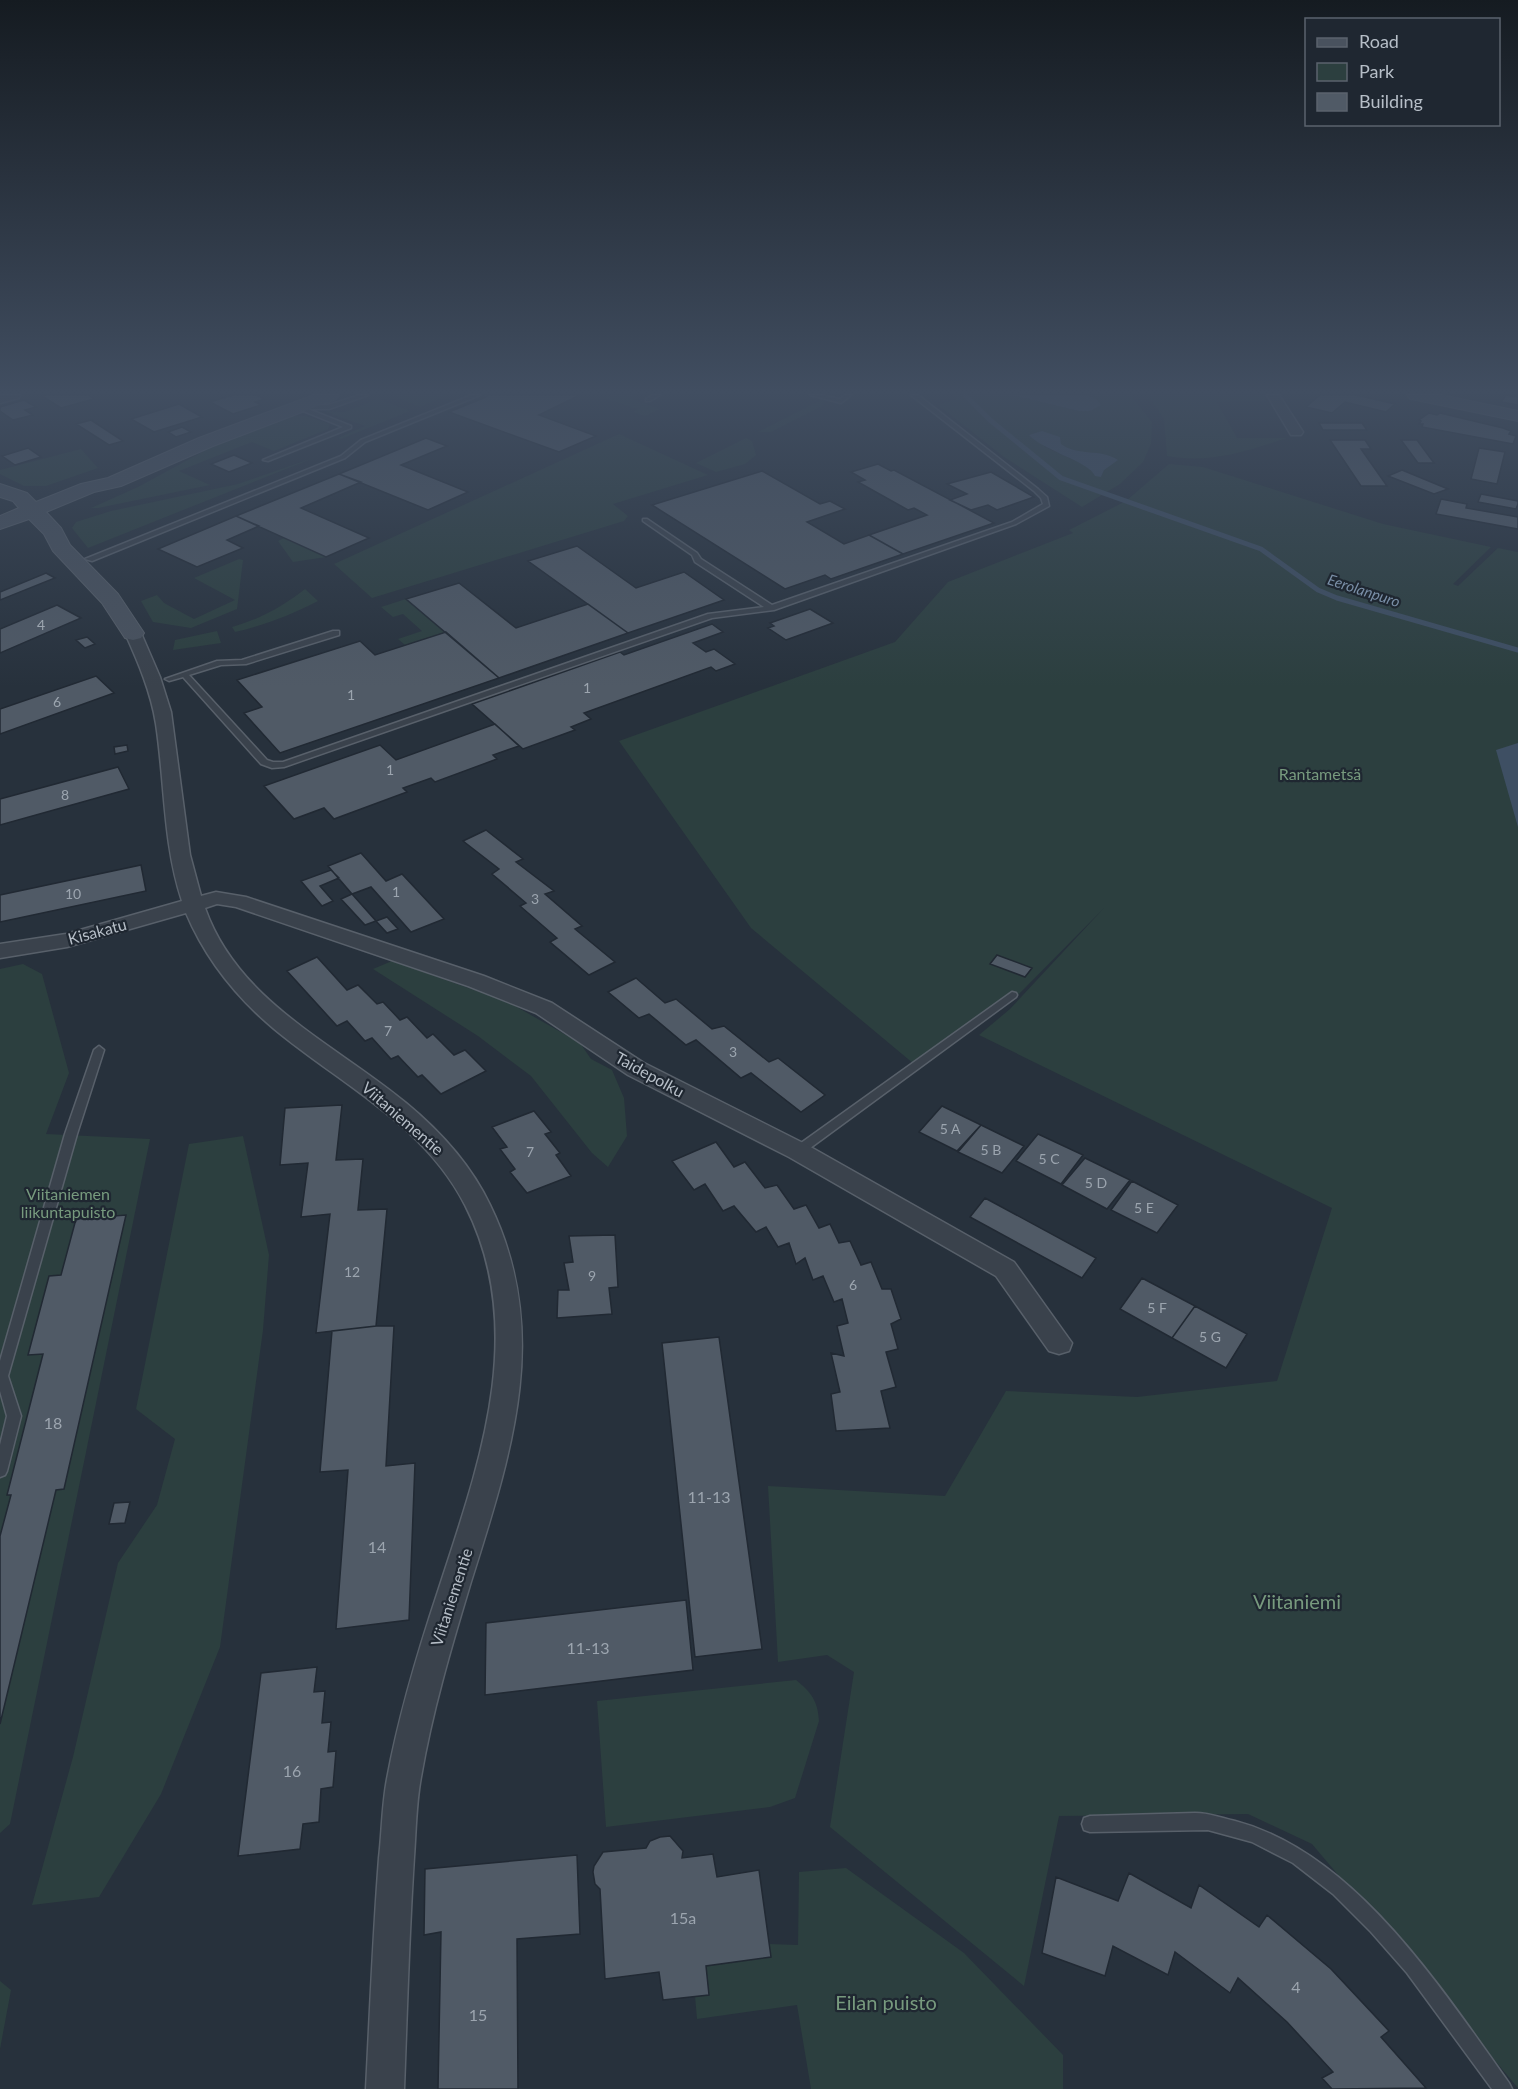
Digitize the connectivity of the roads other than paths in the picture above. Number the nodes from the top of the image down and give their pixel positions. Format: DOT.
graph roads {
  1 [pos="7,492"];
  2 [pos="103,492"];
  3 [pos="255,492"];
  4 [pos="1039,492"];
  5 [pos="18,517"];
  6 [pos="645,520"];
  7 [pos="0,534"];
  8 [pos="89,559"];
  9 [pos="771,608"];
  10 [pos="133,633"];
  11 [pos="336,633"];
  12 [pos="184,674"];
  13 [pos="169,679"];
  14 [pos="192,904"];
  15 [pos="0,951"];
  16 [pos="1012,995"];
  17 [pos="99,1050"];
  18 [pos="798,1151"];
  19 [pos="1059,1343"];
  20 [pos="0,1471"];
  21 [pos="1090,1824"];
  22 [pos="385,2089"];
  23 [pos="1503,2089"];
  1 -- 5 [label="street, Viitaniementie"];
  2 -- 5 [label="street"];
  3 -- 8 [label="lane"];
  4 -- 9 [label="lane"];
  5 -- 7 [label="street"];
  5 -- 10 [label="street, Viitaniementie"];
  6 -- 9 [label="lane"];
  9 -- 12 [label="lane"];
  10 -- 14 [label="street, Viitaniementie"];
  11 -- 12 [label="lane"];
  12 -- 13 [label="lane"];
  14 -- 15 [label="street, Kisakatu"];
  14 -- 18 [label="street, Taidepolku"];
  14 -- 22 [label="street, Viitaniementie"];
  16 -- 18 [label="lane"];
  17 -- 20 [label="lane"];
  18 -- 19 [label="street, Taidepolku"];
  21 -- 23 [label="lane"];
}
